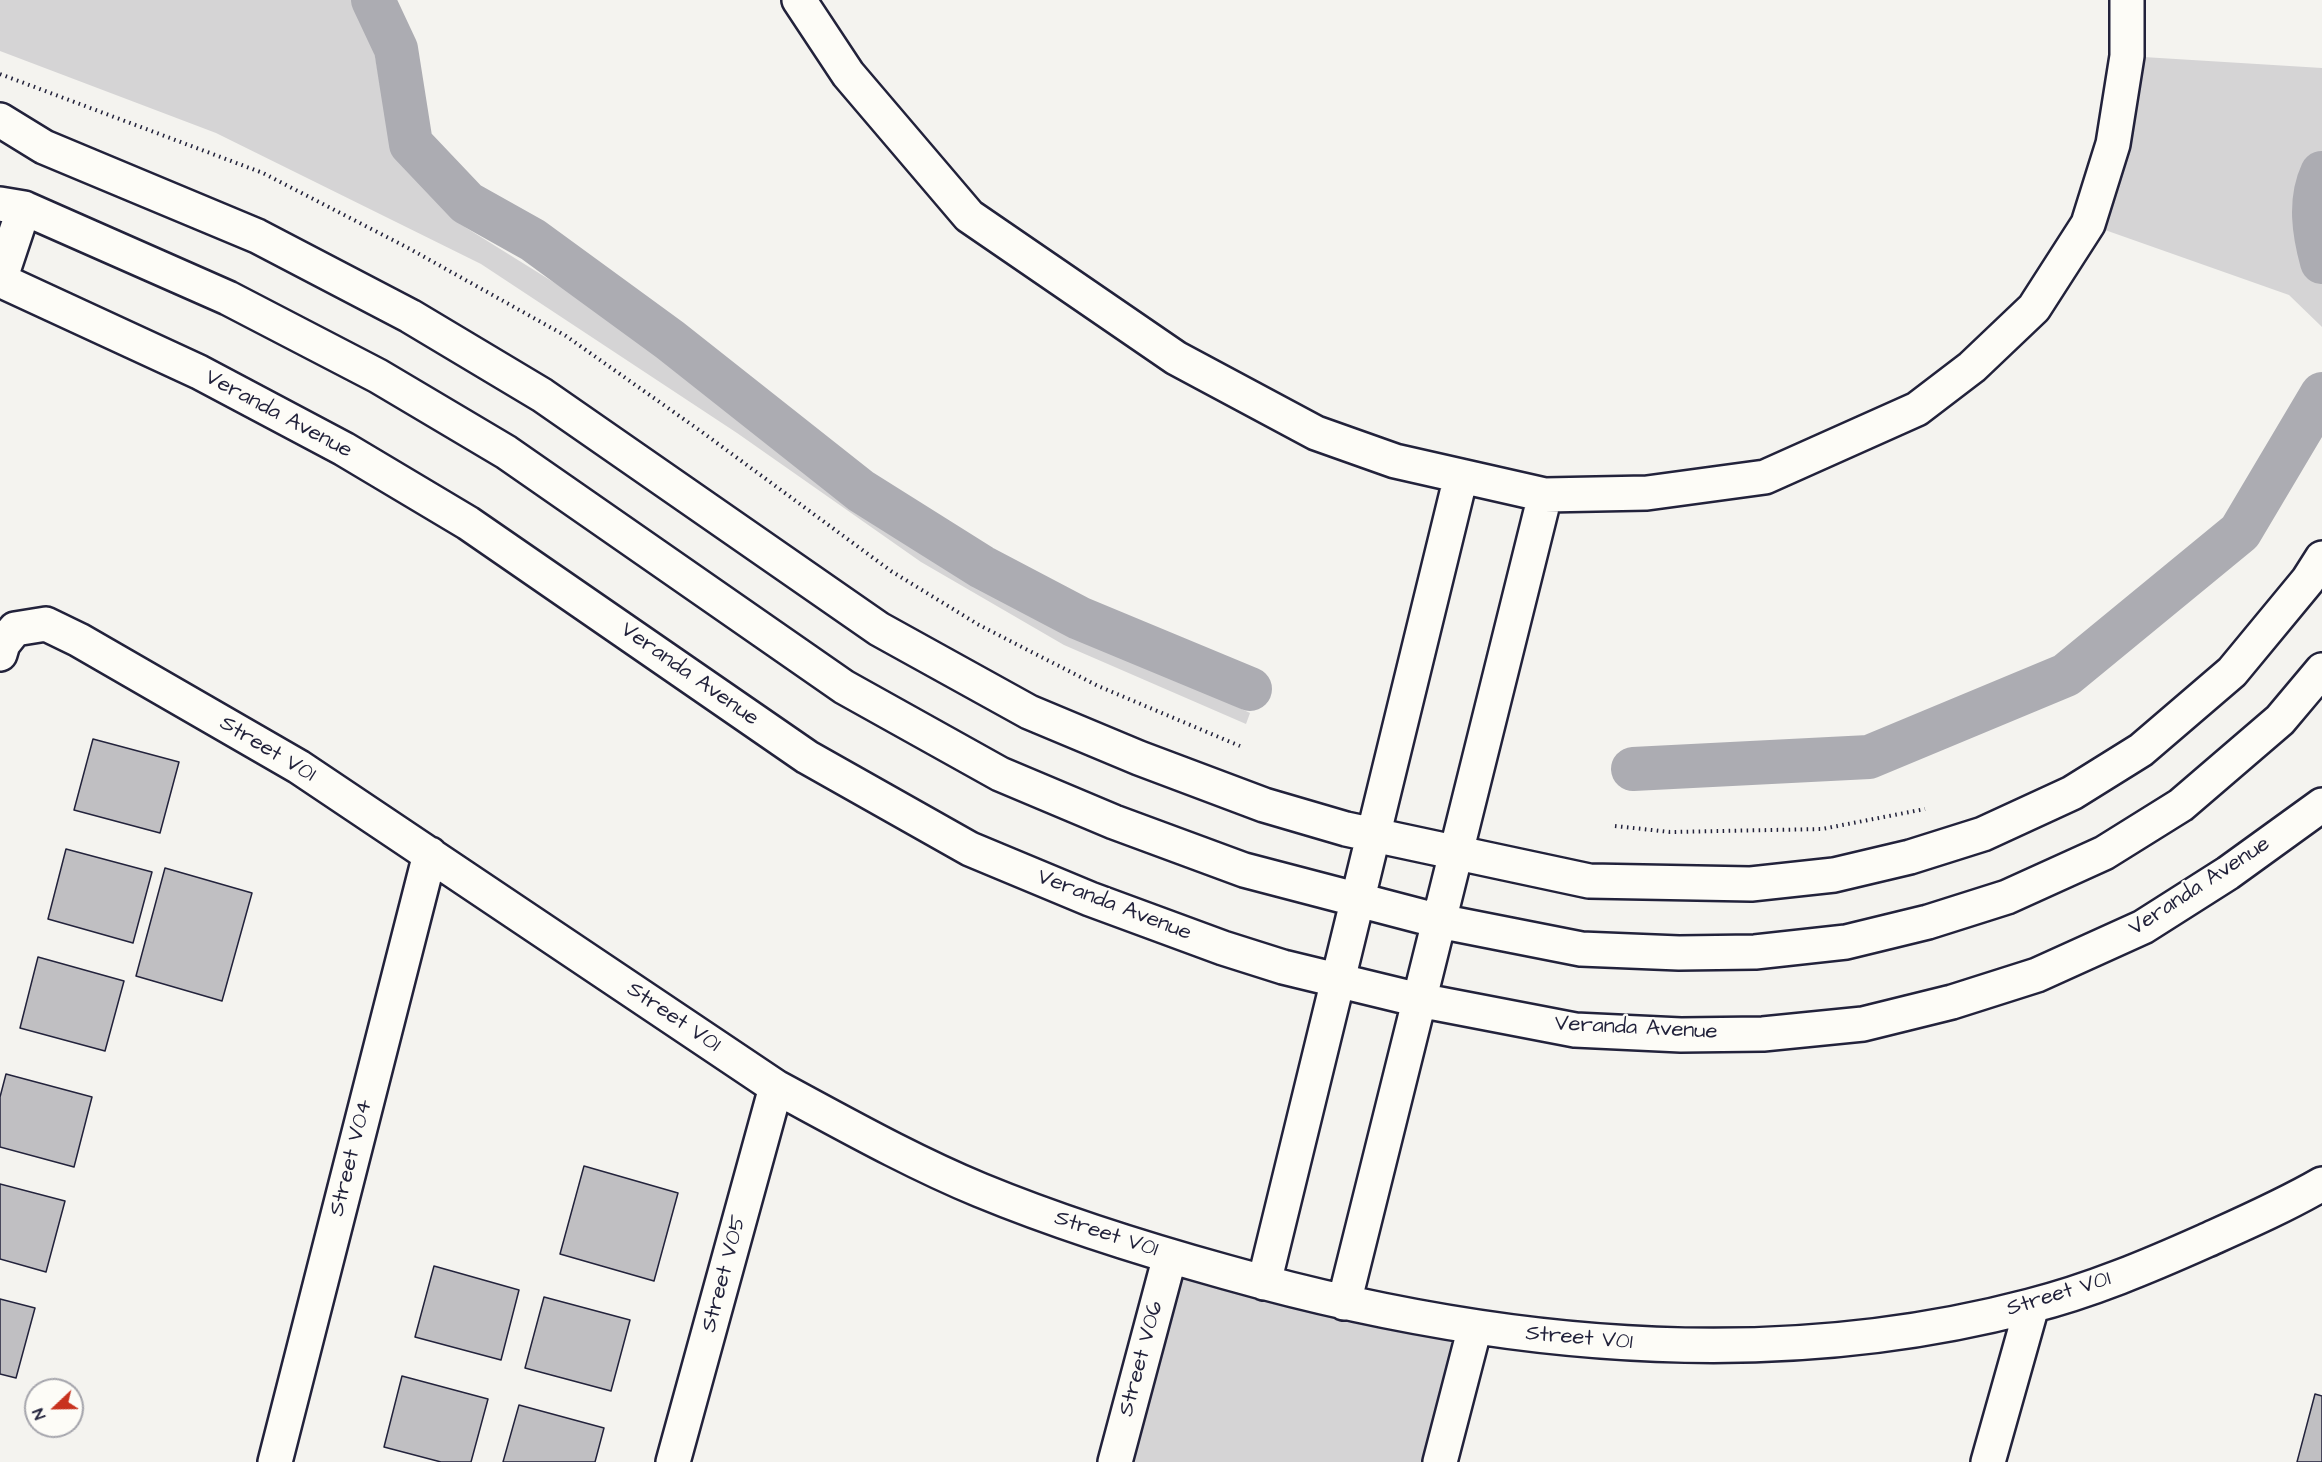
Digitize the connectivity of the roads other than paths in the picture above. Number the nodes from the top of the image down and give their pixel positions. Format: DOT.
graph roads {
  1 [pos="799,0"];
  2 [pos="2127,0"];
  3 [pos="0,120"];
  4 [pos="12,206"];
  5 [pos="0,280"];
  6 [pos="1461,476"];
  7 [pos="1545,495"];
  8 [pos="2322,558"];
  9 [pos="8,641"];
  10 [pos="2322,670"];
  11 [pos="2322,805"];
  12 [pos="1373,835"];
  13 [pos="430,854"];
  14 [pos="1456,854"];
  15 [pos="1357,901"];
  16 [pos="1439,921"];
  17 [pos="1338,980"];
  18 [pos="1419,1000"];
  19 [pos="776,1087"];
  20 [pos="2322,1184"];
  21 [pos="1170,1256"];
  22 [pos="1264,1283"];
  23 [pos="1344,1303"];
  24 [pos="2032,1306"];
  25 [pos="1475,1327"];
  26 [pos="274,1462"];
  27 [pos="673,1462"];
  28 [pos="1114,1462"];
  29 [pos="1440,1462"];
  30 [pos="1988,1462"];
  1 -- 6 [label="street"];
  2 -- 7 [label="street"];
  3 -- 12 [label="street"];
  4 -- 5 [label="street"];
  4 -- 15 [label="street"];
  5 -- 17 [label="street, Veranda Avenue"];
  6 -- 7 [label="street"];
  6 -- 12 [label="street"];
  7 -- 14 [label="street"];
  8 -- 14 [label="street"];
  9 -- 13 [label="street, Street V01"];
  10 -- 16 [label="street"];
  11 -- 18 [label="street, Veranda Avenue"];
  12 -- 14 [label="street"];
  12 -- 15 [label="street"];
  13 -- 19 [label="street, Street V01"];
  13 -- 26 [label="street, Street V04"];
  14 -- 16 [label="street"];
  15 -- 16 [label="street"];
  15 -- 17 [label="street"];
  16 -- 18 [label="street"];
  17 -- 18 [label="street, Veranda Avenue"];
  17 -- 22 [label="street"];
  18 -- 23 [label="street"];
  19 -- 21 [label="street, Street V01"];
  19 -- 27 [label="street, Street V05"];
  20 -- 24 [label="street, Street V01"];
  21 -- 22 [label="street, Street V01"];
  21 -- 28 [label="street, Street V06"];
  22 -- 23 [label="street, Street V01"];
  23 -- 25 [label="street, Street V01"];
  24 -- 25 [label="street, Street V01"];
  24 -- 30 [label="street"];
  25 -- 29 [label="street"];
}
